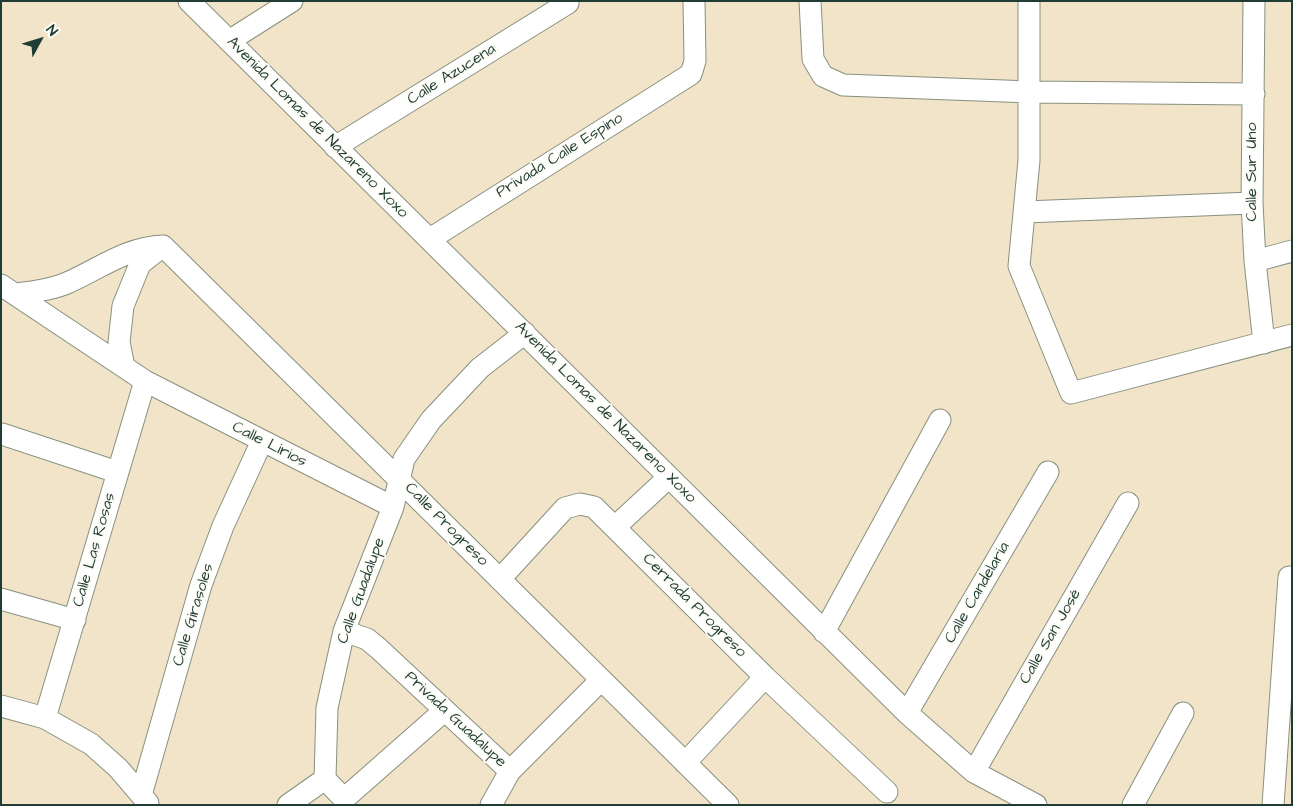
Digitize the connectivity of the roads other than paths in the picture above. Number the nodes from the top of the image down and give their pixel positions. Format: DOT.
graph roads {
  1 [pos="189,1"];
  2 [pos="292,1"];
  3 [pos="694,1"];
  4 [pos="810,1"];
  5 [pos="1029,1"];
  6 [pos="1254,1"];
  7 [pos="568,3"];
  8 [pos="229,41"];
  9 [pos="1031,92"];
  10 [pos="1254,94"];
  11 [pos="335,147"];
  12 [pos="1252,203"];
  13 [pos="1025,212"];
  14 [pos="430,239"];
  15 [pos="163,246"];
  16 [pos="1292,251"];
  17 [pos="1255,261"];
  18 [pos="8,289"];
  19 [pos="525,333"];
  20 [pos="1292,335"];
  21 [pos="1264,343"];
  22 [pos="124,367"];
  23 [pos="145,381"];
  24 [pos="940,420"];
  25 [pos="2,434"];
  26 [pos="262,441"];
  27 [pos="117,472"];
  28 [pos="1048,472"];
  29 [pos="669,477"];
  30 [pos="401,480"];
  31 [pos="1128,503"];
  32 [pos="393,507"];
  33 [pos="615,527"];
  34 [pos="1289,577"];
  35 [pos="500,579"];
  36 [pos="1,599"];
  37 [pos="75,620"];
  38 [pos="344,631"];
  39 [pos="824,632"];
  40 [pos="765,677"];
  41 [pos="601,680"];
  42 [pos="1,706"];
  43 [pos="444,711"];
  44 [pos="908,713"];
  45 [pos="1183,713"];
  46 [pos="45,718"];
  47 [pos="685,763"];
  48 [pos="510,771"];
  49 [pos="974,772"];
  50 [pos="324,779"];
  51 [pos="887,792"];
  52 [pos="145,800"];
  53 [pos="288,805"];
  54 [pos="492,805"];
  55 [pos="728,805"];
  56 [pos="1036,805"];
  57 [pos="1133,805"];
  58 [pos="1273,805"];
  1 -- 8 [label="street, Avenida Lomas de Nazareno Xoxo"];
  2 -- 8 [label="street"];
  3 -- 14 [label="street, Privada Calle Espino"];
  4 -- 9 [label="street"];
  5 -- 9 [label="street"];
  6 -- 10 [label="street, Calle Sur Uno"];
  7 -- 11 [label="street, Calle Azucena"];
  8 -- 11 [label="street, Avenida Lomas de Nazareno Xoxo"];
  9 -- 10 [label="street"];
  9 -- 13 [label="street"];
  10 -- 12 [label="street, Calle Sur Uno"];
  11 -- 14 [label="street, Avenida Lomas de Nazareno Xoxo"];
  12 -- 13 [label="street"];
  12 -- 17 [label="street, Calle Sur Uno"];
  13 -- 21 [label="street"];
  14 -- 19 [label="street, Avenida Lomas de Nazareno Xoxo"];
  15 -- 18 [label="street"];
  15 -- 22 [label="street"];
  15 -- 30 [label="street, Calle Progreso"];
  16 -- 17 [label="street"];
  17 -- 21 [label="street, Calle Sur Uno"];
  18 -- 22 [label="street, Calle Lirios"];
  19 -- 29 [label="street, Avenida Lomas de Nazareno Xoxo"];
  19 -- 30 [label="street, Calle Guadalupe"];
  20 -- 21 [label="street"];
  22 -- 23 [label="street, Calle Lirios"];
  23 -- 26 [label="street, Calle Lirios"];
  23 -- 27 [label="street, Calle Las Rosas"];
  24 -- 39 [label="street"];
  25 -- 27 [label="street"];
  26 -- 32 [label="street, Calle Lirios"];
  26 -- 52 [label="street, Calle Girasoles"];
  27 -- 37 [label="street, Calle Las Rosas"];
  28 -- 44 [label="street, Calle Candelaria"];
  29 -- 33 [label="street"];
  29 -- 39 [label="street, Avenida Lomas de Nazareno Xoxo"];
  30 -- 32 [label="street, Calle Guadalupe"];
  30 -- 35 [label="street, Calle Progreso"];
  31 -- 49 [label="street, Calle San José"];
  32 -- 38 [label="street, Calle Guadalupe"];
  33 -- 35 [label="street, Cerrada Progreso"];
  33 -- 40 [label="street, Cerrada Progreso"];
  34 -- 58 [label="street"];
  35 -- 41 [label="street, Calle Progreso"];
  36 -- 37 [label="street"];
  37 -- 46 [label="street, Calle Las Rosas"];
  38 -- 43 [label="street, Privada Guadalupe"];
  38 -- 50 [label="street, Calle Guadalupe"];
  39 -- 44 [label="street, Avenida Lomas de Nazareno Xoxo"];
  40 -- 47 [label="street"];
  40 -- 51 [label="street, Cerrada Progreso"];
  41 -- 47 [label="street, Calle Progreso"];
  41 -- 48 [label="street, Privada Guadalupe"];
  42 -- 46 [label="street"];
  43 -- 48 [label="street, Privada Guadalupe"];
  43 -- 50 [label="street"];
  44 -- 49 [label="street, Avenida Lomas de Nazareno Xoxo"];
  45 -- 57 [label="street"];
  46 -- 52 [label="street"];
  47 -- 55 [label="street, Calle Progreso"];
  48 -- 54 [label="street"];
  49 -- 56 [label="street, Avenida Lomas de Nazareno Xoxo"];
  50 -- 53 [label="street"];
}
